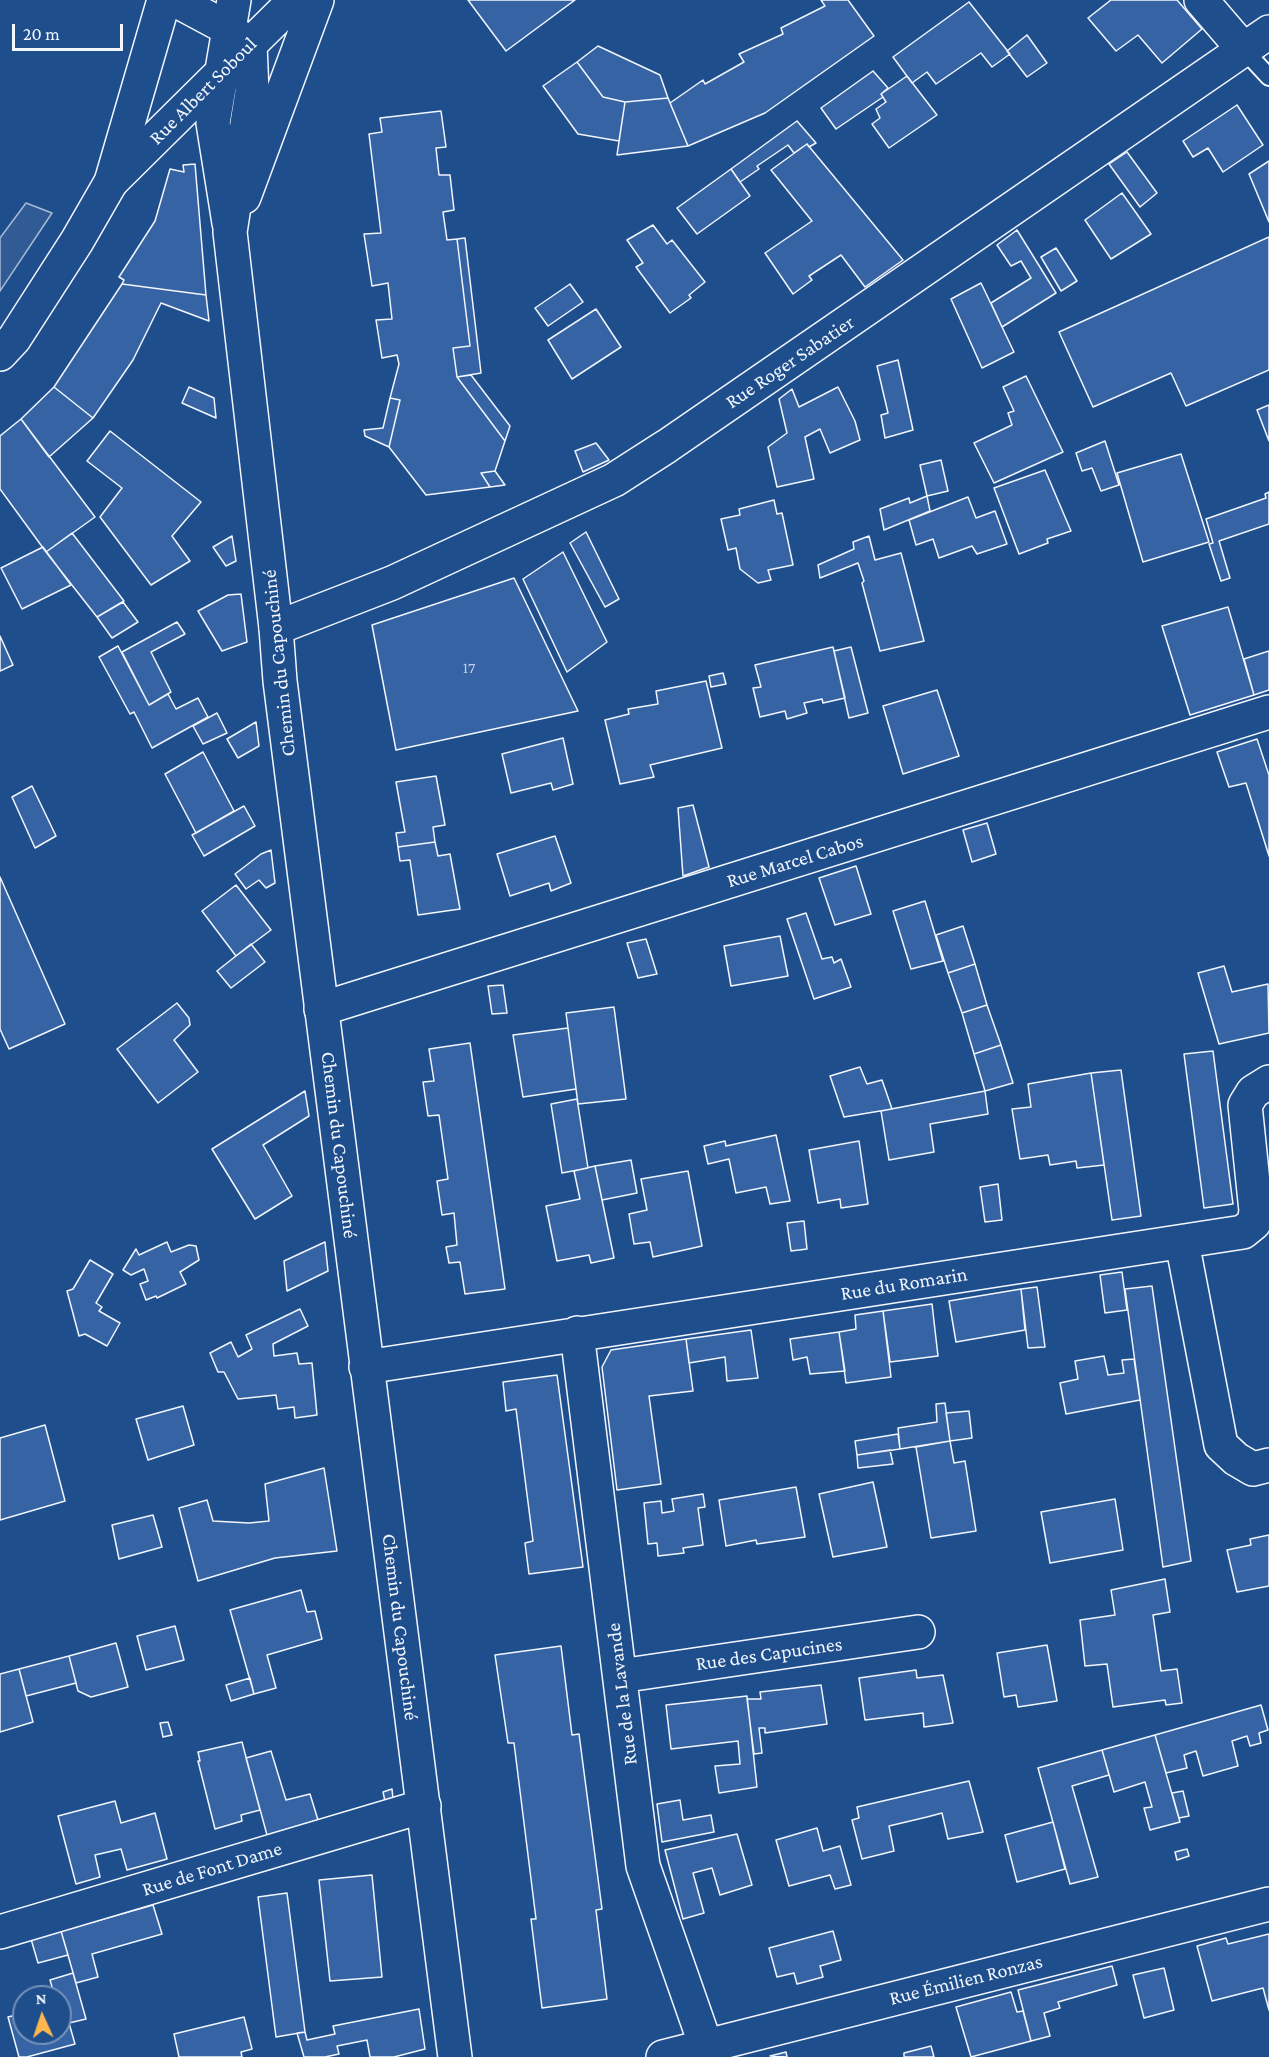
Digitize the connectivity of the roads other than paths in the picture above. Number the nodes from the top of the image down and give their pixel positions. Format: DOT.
graph roads {
  1 [pos="164,0"];
  2 [pos="175,0"];
  3 [pos="295,0"];
  4 [pos="317,0"];
  5 [pos="1201,0"];
  6 [pos="238,25"];
  7 [pos="1257,41"];
  8 [pos="222,72"];
  9 [pos="1269,77"];
  10 [pos="111,182"];
  11 [pos="230,232"];
  12 [pos="0,354"];
  13 [pos="276,628"];
  14 [pos="1269,712"];
  15 [pos="321,1009"];
  16 [pos="1269,1082"];
  17 [pos="1182,1242"];
  18 [pos="577,1334"];
  19 [pos="366,1367"];
  20 [pos="1269,1466"];
  21 [pos="918,1632"];
  22 [pos="620,1676"];
  23 [pos="424,1806"];
  24 [pos="1269,1904"];
  25 [pos="0,1932"];
  26 [pos="706,2046"];
  27 [pos="455,2057"];
  28 [pos="663,2057"];
  1 -- 10 [label="street"];
  2 -- 6 [label="street"];
  3 -- 6 [label="street, Rue Albert Soboul"];
  4 -- 11 [label="street"];
  5 -- 7 [label="street"];
  6 -- 8 [label="street, Rue Albert Soboul"];
  6 -- 11 [label="street"];
  7 -- 9 [label="lane"];
  7 -- 13 [label="street, Rue Roger Sabatier"];
  8 -- 10 [label="street, Rue Albert Soboul"];
  8 -- 11 [label="street"];
  10 -- 12 [label="street"];
  11 -- 13 [label="street, Chemin du Capouchiné"];
  13 -- 15 [label="street, Chemin du Capouchiné"];
  14 -- 15 [label="street, Rue Marcel Cabos"];
  15 -- 19 [label="street, Chemin du Capouchiné"];
  16 -- 17 [label="street, Rue du Romarin"];
  17 -- 18 [label="street, Rue du Romarin"];
  17 -- 20 [label="street"];
  18 -- 19 [label="street, Rue du Romarin"];
  18 -- 22 [label="street, Rue de la Lavande"];
  19 -- 23 [label="street, Chemin du Capouchiné"];
  21 -- 22 [label="street, Rue des Capucines"];
  22 -- 26 [label="street, Rue de la Lavande"];
  23 -- 25 [label="street, Rue de Font Dame"];
  23 -- 27 [label="street, Chemin du Capouchiné"];
  24 -- 26 [label="street, Rue Émilien Ronzas"];
  26 -- 28 [label="street, Rue Émilien Ronzas"];
}
